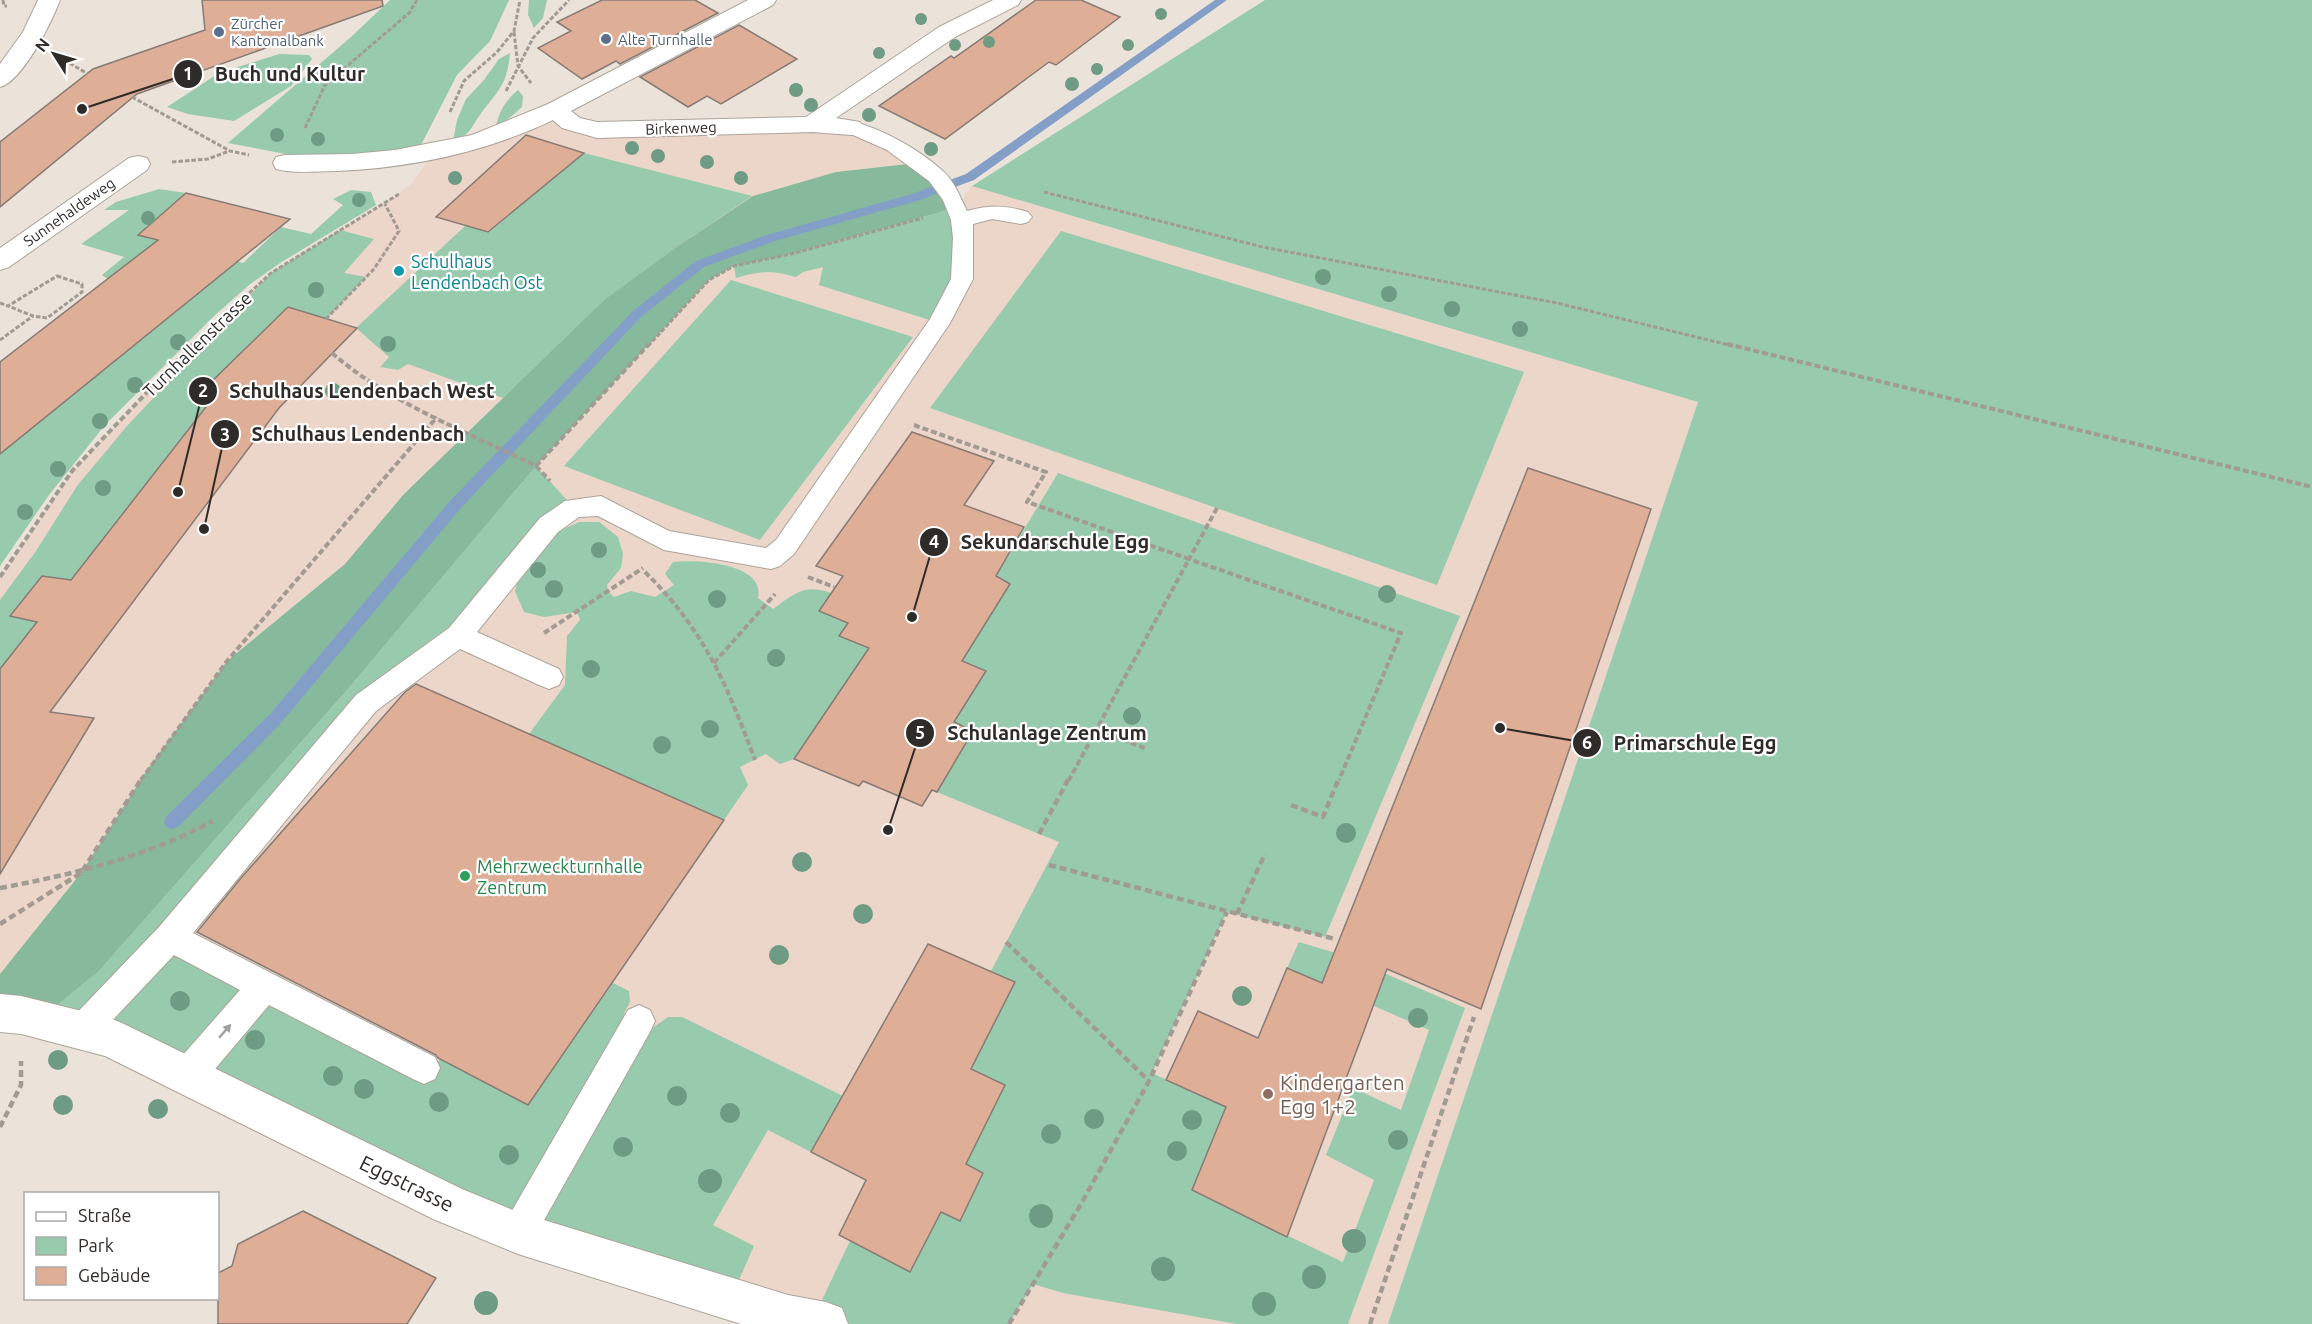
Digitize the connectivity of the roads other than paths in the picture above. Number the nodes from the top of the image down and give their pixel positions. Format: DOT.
graph roads {
  1 [pos="49,0"];
  2 [pos="765,0"];
  3 [pos="1010,0"];
  4 [pos="0,80"];
  5 [pos="555,110"];
  6 [pos="812,124"];
  7 [pos="851,128"];
  8 [pos="285,163"];
  9 [pos="138,164"];
  10 [pos="957,209"];
  11 [pos="1021,217"];
  12 [pos="0,261"];
  13 [pos="458,636"];
  14 [pos="549,677"];
  15 [pos="170,936"];
  16 [pos="264,986"];
  17 [pos="10,1014"];
  18 [pos="639,1021"];
  19 [pos="81,1031"];
  20 [pos="424,1068"];
  21 [pos="187,1076"];
  22 [pos="518,1233"];
  23 [pos="826,1324"];
  1 -- 4 [label="street"];
  2 -- 5 [label="street"];
  3 -- 6 [label="street"];
  5 -- 6 [label="street, Birkenweg"];
  5 -- 8 [label="street"];
  6 -- 7 [label="street, Birkenweg"];
  7 -- 10 [label="lane, Birkenweg"];
  9 -- 12 [label="street, Sunnehaldeweg"];
  10 -- 11 [label="lane"];
  10 -- 13 [label="lane"];
  13 -- 14 [label="lane"];
  13 -- 15 [label="lane"];
  15 -- 16 [label="lane"];
  15 -- 19 [label="lane"];
  16 -- 20 [label="lane"];
  21 -- 16 [label="lane, one-way"];
  17 -- 19 [label="street, Eggstrasse"];
  18 -- 22 [label="lane"];
  19 -- 21 [label="street, Eggstrasse"];
  21 -- 22 [label="street, Eggstrasse"];
  22 -- 23 [label="street, Eggstrasse"];
}
